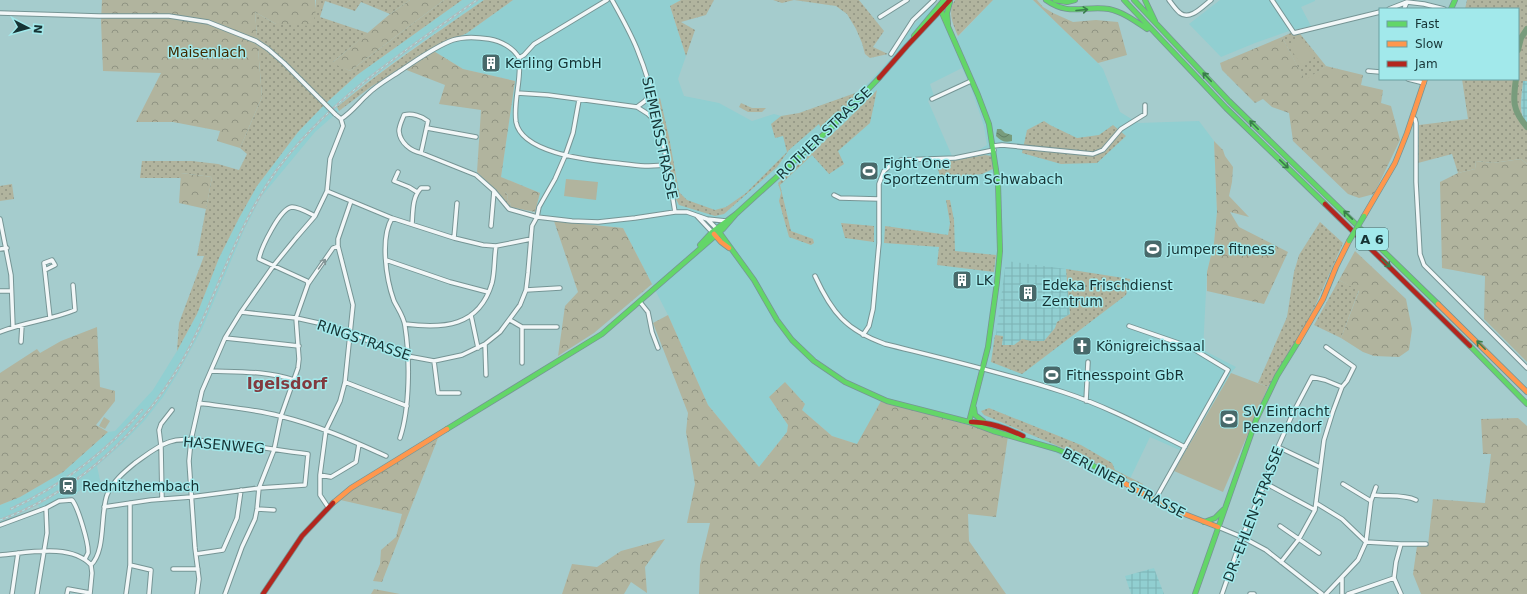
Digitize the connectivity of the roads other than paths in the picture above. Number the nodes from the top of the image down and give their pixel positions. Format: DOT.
graph roads {
  1 [pos="607,0"];
  2 [pos="612,0"];
  3 [pos="907,0"];
  4 [pos="936,0"];
  5 [pos="944,0"];
  6 [pos="950,0"];
  7 [pos="1046,0"];
  8 [pos="1055,0"];
  9 [pos="1075,0"];
  10 [pos="1124,0"];
  11 [pos="1134,0"];
  12 [pos="1145,0"];
  13 [pos="1169,0"];
  14 [pos="1211,0"];
  15 [pos="1272,0"];
  16 [pos="1407,2"];
  17 [pos="1424,2"];
  18 [pos="940,8"];
  19 [pos="1392,8"];
  20 [pos="1404,8"];
  21 [pos="1441,8"];
  22 [pos="1379,12"];
  23 [pos="0,14"];
  24 [pos="880,17"];
  25 [pos="1158,28"];
  26 [pos="950,31"];
  27 [pos="1155,34"];
  28 [pos="890,54"];
  29 [pos="519,58"];
  30 [pos="1368,71"];
  31 [pos="1379,72"];
  32 [pos="971,81"];
  33 [pos="1424,81"];
  34 [pos="652,91"];
  35 [pos="517,93"];
  36 [pos="932,99"];
  37 [pos="579,100"];
  38 [pos="1145,105"];
  39 [pos="637,108"];
  40 [pos="1413,118"];
  41 [pos="341,119"];
  42 [pos="659,125"];
  43 [pos="427,128"];
  44 [pos="476,137"];
  45 [pos="993,148"];
  46 [pos="421,153"];
  47 [pos="565,156"];
  48 [pos="668,164"];
  49 [pos="398,172"];
  50 [pos="428,188"];
  51 [pos="327,191"];
  52 [pos="494,191"];
  53 [pos="417,192"];
  54 [pos="834,195"];
  55 [pos="879,199"];
  56 [pos="351,201"];
  57 [pos="456,203"];
  58 [pos="675,212"];
  59 [pos="736,214"];
  60 [pos="696,215"];
  61 [pos="315,216"];
  62 [pos="537,217"];
  63 [pos="392,218"];
  64 [pos="0,219"];
  65 [pos="707,219"];
  66 [pos="726,221"];
  67 [pos="412,224"];
  68 [pos="491,226"];
  69 [pos="716,232"];
  70 [pos="454,238"];
  71 [pos="531,239"];
  72 [pos="338,246"];
  73 [pos="496,246"];
  74 [pos="7,248"];
  75 [pos="0,249"];
  76 [pos="386,260"];
  77 [pos="274,265"];
  78 [pos="45,270"];
  79 [pos="815,276"];
  80 [pos="308,284"];
  81 [pos="73,285"];
  82 [pos="560,288"];
  83 [pos="526,290"];
  84 [pos="0,291"];
  85 [pos="11,291"];
  86 [pos="488,292"];
  87 [pos="640,302"];
  88 [pos="241,312"];
  89 [pos="471,315"];
  90 [pos="50,318"];
  91 [pos="296,318"];
  92 [pos="510,320"];
  93 [pos="405,324"];
  94 [pos="22,325"];
  95 [pos="1129,326"];
  96 [pos="13,327"];
  97 [pos="522,327"];
  98 [pos="557,327"];
  99 [pos="0,332"];
  100 [pos="351,333"];
  101 [pos="863,335"];
  102 [pos="225,338"];
  103 [pos="21,342"];
  104 [pos="485,344"];
  105 [pos="298,346"];
  106 [pos="1326,347"];
  107 [pos="478,348"];
  108 [pos="658,348"];
  109 [pos="407,356"];
  110 [pos="434,360"];
  111 [pos="1088,362"];
  112 [pos="522,363"];
  113 [pos="983,367"];
  114 [pos="1527,368"];
  115 [pos="211,371"];
  116 [pos="486,375"];
  117 [pos="294,380"];
  118 [pos="346,382"];
  119 [pos="1342,387"];
  120 [pos="1527,392"];
  121 [pos="459,393"];
  122 [pos="974,400"];
  123 [pos="1086,401"];
  124 [pos="199,403"];
  125 [pos="1527,404"];
  126 [pos="407,406"];
  127 [pos="172,410"];
  128 [pos="281,416"];
  129 [pos="969,422"];
  130 [pos="986,423"];
  131 [pos="326,430"];
  132 [pos="400,438"];
  133 [pos="191,440"];
  134 [pos="1030,440"];
  135 [pos="359,444"];
  136 [pos="161,446"];
  137 [pos="1185,447"];
  138 [pos="1278,447"];
  139 [pos="274,450"];
  140 [pos="386,456"];
  141 [pos="1320,467"];
  142 [pos="320,476"];
  143 [pos="1265,483"];
  144 [pos="1343,484"];
  145 [pos="1376,487"];
  146 [pos="259,488"];
  147 [pos="241,490"];
  148 [pos="1373,495"];
  149 [pos="191,497"];
  150 [pos="162,499"];
  151 [pos="1155,500"];
  152 [pos="1416,500"];
  153 [pos="1371,501"];
  154 [pos="130,503"];
  155 [pos="1316,503"];
  156 [pos="328,506"];
  157 [pos="104,507"];
  158 [pos="46,508"];
  159 [pos="1224,508"];
  160 [pos="257,509"];
  161 [pos="274,510"];
  162 [pos="1315,510"];
  163 [pos="1204,522"];
  164 [pos="0,525"];
  165 [pos="1280,526"];
  166 [pos="1218,527"];
  167 [pos="1242,537"];
  168 [pos="1298,539"];
  169 [pos="1366,542"];
  170 [pos="1401,544"];
  171 [pos="1426,544"];
  172 [pos="45,551"];
  173 [pos="18,553"];
  174 [pos="196,554"];
  175 [pos="1319,554"];
  176 [pos="0,555"];
  177 [pos="85,559"];
  178 [pos="1281,562"];
  179 [pos="91,565"];
  180 [pos="130,565"];
  181 [pos="198,569"];
  182 [pos="173,570"];
  183 [pos="1342,578"];
  184 [pos="1394,578"];
  185 [pos="12,594"];
  186 [pos="37,594"];
  187 [pos="67,594"];
  188 [pos="90,594"];
  189 [pos="126,594"];
  190 [pos="149,594"];
  191 [pos="198,594"];
  192 [pos="225,594"];
  193 [pos="262,594"];
  194 [pos="1195,594"];
  195 [pos="1222,594"];
  196 [pos="1250,594"];
  197 [pos="1254,594"];
  198 [pos="1322,594"];
  199 [pos="1326,594"];
  200 [pos="1342,594"];
  201 [pos="1348,594"];
  202 [pos="1401,594"];
  1 -- 29 [label="street"];
  2 -- 34 [label="street, SIEMENSSTRASSE"];
  3 -- 24 [label="street"];
  4 -- 18 [label="street"];
  4 -- 28 [label="street"];
  5 -- 18 [label="main road, ROTHER STRASSE"];
  6 -- 18 [label="main road, ROTHER STRASSE"];
  6 -- 26 [label="main road"];
  7 -- 27 [label="main road, one-way"];
  8 -- 9 [label="main road"];
  10 -- 27 [label="main road, A 6"];
  11 -- 25 [label="main road, A 6"];
  12 -- 25 [label="main road"];
  13 -- 14 [label="street"];
  15 -- 22 [label="street"];
  16 -- 17 [label="street"];
  16 -- 19 [label="street"];
  16 -- 20 [label="street"];
  17 -- 21 [label="street"];
  18 -- 26 [label="main road"];
  18 -- 59 [label="main road, ROTHER STRASSE"];
  23 -- 41 [label="street, bridge"];
  120 -- 25 [label="main road, A 6, one-way"];
  26 -- 32 [label="main road"];
  27 -- 125 [label="main road, A 6, one-way"];
  29 -- 35 [label="street"];
  29 -- 41 [label="street"];
  30 -- 31 [label="street"];
  32 -- 36 [label="street"];
  32 -- 45 [label="main road"];
  33 -- 40 [label="main road"];
  34 -- 39 [label="street"];
  34 -- 42 [label="street, SIEMENSSTRASSE"];
  35 -- 37 [label="street"];
  35 -- 47 [label="street"];
  37 -- 39 [label="street"];
  37 -- 47 [label="street, RINGSTRASSE"];
  38 -- 45 [label="street"];
  39 -- 42 [label="street"];
  40 -- 114 [label="street"];
  40 -- 159 [label="main road, bridge"];
  41 -- 51 [label="street"];
  42 -- 48 [label="street, SIEMENSSTRASSE"];
  43 -- 44 [label="street"];
  43 -- 46 [label="street"];
  43 -- 46 [label="street"];
  45 -- 55 [label="street"];
  45 -- 113 [label="main road"];
  46 -- 52 [label="street"];
  47 -- 48 [label="street"];
  47 -- 62 [label="street, RINGSTRASSE"];
  48 -- 58 [label="street, SIEMENSSTRASSE"];
  49 -- 53 [label="street"];
  50 -- 53 [label="street"];
  51 -- 56 [label="street"];
  51 -- 61 [label="street"];
  52 -- 62 [label="street"];
  52 -- 68 [label="street"];
  53 -- 67 [label="street"];
  54 -- 55 [label="street"];
  55 -- 101 [label="street"];
  56 -- 63 [label="street"];
  56 -- 72 [label="street"];
  57 -- 70 [label="street"];
  58 -- 60 [label="street"];
  58 -- 62 [label="street"];
  59 -- 66 [label="main road, ROTHER STRASSE"];
  59 -- 69 [label="main road, ROTHER STRASSE"];
  60 -- 65 [label="street"];
  60 -- 69 [label="street"];
  61 -- 77 [label="street"];
  61 -- 77 [label="street"];
  62 -- 71 [label="street, RINGSTRASSE"];
  63 -- 67 [label="street"];
  63 -- 76 [label="street"];
  64 -- 74 [label="street"];
  65 -- 66 [label="street"];
  65 -- 69 [label="street"];
  66 -- 69 [label="main road, ROTHER STRASSE"];
  67 -- 70 [label="street"];
  69 -- 87 [label="main road"];
  69 -- 129 [label="main road, BERLINER STRASSE"];
  70 -- 73 [label="street"];
  71 -- 73 [label="street"];
  71 -- 83 [label="street, RINGSTRASSE"];
  80 -- 72 [label="street, one-way"];
  72 -- 100 [label="street"];
  73 -- 86 [label="street"];
  74 -- 75 [label="street"];
  74 -- 85 [label="street"];
  76 -- 86 [label="street"];
  76 -- 93 [label="street"];
  77 -- 80 [label="street"];
  77 -- 88 [label="street"];
  78 -- 90 [label="street"];
  79 -- 101 [label="street"];
  80 -- 91 [label="street"];
  81 -- 90 [label="street"];
  82 -- 83 [label="street"];
  83 -- 92 [label="street, RINGSTRASSE"];
  84 -- 85 [label="street"];
  85 -- 96 [label="street"];
  86 -- 89 [label="street"];
  87 -- 108 [label="street"];
  87 -- 156 [label="main road"];
  88 -- 91 [label="street, RINGSTRASSE"];
  88 -- 102 [label="street"];
  89 -- 93 [label="street"];
  89 -- 107 [label="street"];
  90 -- 94 [label="street"];
  91 -- 100 [label="street, RINGSTRASSE"];
  91 -- 105 [label="street"];
  92 -- 97 [label="street"];
  92 -- 104 [label="street, RINGSTRASSE"];
  93 -- 109 [label="street"];
  94 -- 96 [label="street"];
  94 -- 103 [label="street"];
  95 -- 137 [label="street"];
  96 -- 99 [label="street"];
  97 -- 98 [label="street"];
  97 -- 112 [label="street"];
  100 -- 109 [label="street, RINGSTRASSE"];
  100 -- 118 [label="street"];
  101 -- 113 [label="street"];
  102 -- 105 [label="street"];
  102 -- 115 [label="street"];
  104 -- 107 [label="street, RINGSTRASSE"];
  104 -- 116 [label="street"];
  105 -- 117 [label="street"];
  106 -- 119 [label="street"];
  107 -- 110 [label="street, RINGSTRASSE"];
  109 -- 110 [label="street, RINGSTRASSE"];
  109 -- 126 [label="street"];
  110 -- 121 [label="street"];
  111 -- 123 [label="street"];
  113 -- 122 [label="main road"];
  113 -- 123 [label="street"];
  115 -- 117 [label="street"];
  115 -- 124 [label="street"];
  117 -- 128 [label="street"];
  118 -- 126 [label="street"];
  118 -- 131 [label="street"];
  119 -- 138 [label="street, DR.-EHLEN-STRASSE"];
  119 -- 141 [label="street"];
  122 -- 129 [label="main road"];
  122 -- 130 [label="main road"];
  123 -- 137 [label="street"];
  124 -- 128 [label="street"];
  124 -- 133 [label="street"];
  126 -- 132 [label="street"];
  127 -- 136 [label="street"];
  128 -- 131 [label="street"];
  128 -- 139 [label="street"];
  129 -- 130 [label="main road, BERLINER STRASSE"];
  129 -- 134 [label="main road, BERLINER STRASSE"];
  130 -- 134 [label="main road, BERLINER STRASSE"];
  131 -- 135 [label="street"];
  131 -- 142 [label="street"];
  133 -- 136 [label="street, HASENWEG"];
  133 -- 139 [label="street, HASENWEG"];
  133 -- 149 [label="street"];
  134 -- 151 [label="main road, BERLINER STRASSE"];
  135 -- 140 [label="street"];
  135 -- 142 [label="street"];
  136 -- 150 [label="street"];
  136 -- 157 [label="street, HASENWEG"];
  137 -- 151 [label="street"];
  138 -- 141 [label="street"];
  138 -- 143 [label="street, DR.-EHLEN-STRASSE"];
  139 -- 146 [label="street"];
  139 -- 146 [label="street, HASENWEG"];
  141 -- 155 [label="street"];
  142 -- 156 [label="street"];
  143 -- 162 [label="street"];
  143 -- 167 [label="street, DR.-EHLEN-STRASSE"];
  144 -- 153 [label="street"];
  145 -- 148 [label="street"];
  146 -- 147 [label="street"];
  146 -- 160 [label="street"];
  147 -- 149 [label="street"];
  147 -- 174 [label="street"];
  148 -- 152 [label="street"];
  148 -- 153 [label="street"];
  149 -- 150 [label="street"];
  149 -- 174 [label="street"];
  150 -- 154 [label="street"];
  151 -- 163 [label="main road, BERLINER STRASSE"];
  153 -- 169 [label="street"];
  154 -- 157 [label="street"];
  154 -- 180 [label="street"];
  155 -- 162 [label="street"];
  155 -- 169 [label="street"];
  156 -- 193 [label="main road"];
  157 -- 179 [label="street, HASENWEG"];
  158 -- 164 [label="street"];
  158 -- 172 [label="street"];
  158 -- 177 [label="street"];
  159 -- 163 [label="main road"];
  159 -- 166 [label="main road"];
  160 -- 161 [label="street"];
  160 -- 192 [label="street"];
  162 -- 168 [label="street"];
  163 -- 166 [label="main road, BERLINER STRASSE"];
  165 -- 168 [label="street"];
  166 -- 167 [label="street"];
  166 -- 194 [label="main road"];
  167 -- 178 [label="street"];
  167 -- 195 [label="street, DR.-EHLEN-STRASSE"];
  168 -- 175 [label="street"];
  168 -- 178 [label="street"];
  169 -- 170 [label="street"];
  169 -- 183 [label="street"];
  170 -- 171 [label="street"];
  170 -- 184 [label="street"];
  172 -- 173 [label="street"];
  172 -- 177 [label="street"];
  172 -- 186 [label="street"];
  173 -- 176 [label="street"];
  173 -- 185 [label="street"];
  174 -- 181 [label="street"];
  177 -- 179 [label="street"];
  178 -- 198 [label="street"];
  179 -- 188 [label="street"];
  180 -- 189 [label="street"];
  180 -- 190 [label="street"];
  181 -- 182 [label="street"];
  181 -- 191 [label="street"];
  183 -- 199 [label="street"];
  183 -- 200 [label="street"];
  184 -- 201 [label="street"];
  184 -- 202 [label="street"];
  187 -- 188 [label="street"];
  196 -- 197 [label="street"];
}
